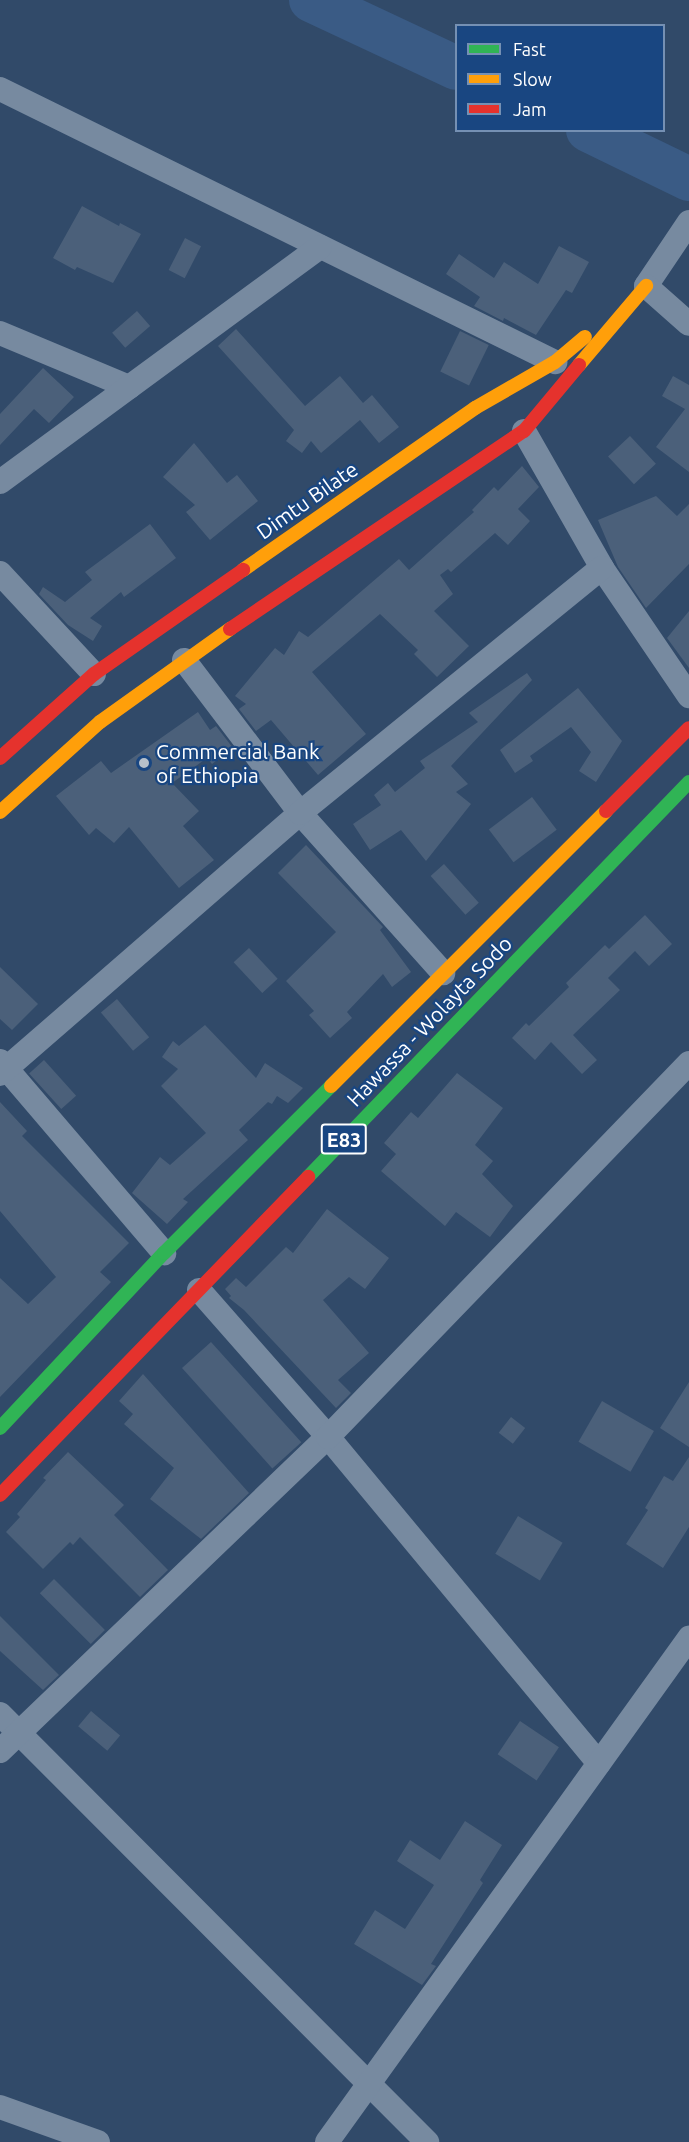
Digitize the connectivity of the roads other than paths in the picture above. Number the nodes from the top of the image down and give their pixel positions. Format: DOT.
graph roads {
  1 [pos="0,89"];
  2 [pos="689,222"];
  3 [pos="320,246"];
  4 [pos="646,286"];
  5 [pos="689,324"];
  6 [pos="0,333"];
  7 [pos="555,362"];
  8 [pos="129,387"];
  9 [pos="524,431"];
  10 [pos="0,482"];
  11 [pos="602,568"];
  12 [pos="0,573"];
  13 [pos="184,660"];
  14 [pos="94,674"];
  15 [pos="689,696"];
  16 [pos="689,728"];
  17 [pos="0,758"];
  18 [pos="689,782"];
  19 [pos="0,812"];
  20 [pos="300,813"];
  21 [pos="447,977"];
  22 [pos="689,1063"];
  23 [pos="2,1067"];
  24 [pos="168,1256"];
  25 [pos="195,1286"];
  26 [pos="0,1428"];
  27 [pos="328,1437"];
  28 [pos="0,1495"];
  29 [pos="689,1638"];
  30 [pos="0,1714"];
  31 [pos="18,1732"];
  32 [pos="0,1751"];
  33 [pos="599,1763"];
  34 [pos="369,2084"];
  35 [pos="0,2107"];
  36 [pos="98,2142"];
  37 [pos="327,2142"];
  38 [pos="427,2142"];
  1 -- 3 [label="street"];
  2 -- 4 [label="street"];
  3 -- 7 [label="street"];
  3 -- 8 [label="street"];
  4 -- 5 [label="street"];
  4 -- 7 [label="main road, Dimtu Bilate"];
  4 -- 9 [label="main road"];
  6 -- 8 [label="street"];
  7 -- 14 [label="main road, Dimtu Bilate"];
  8 -- 10 [label="street"];
  9 -- 11 [label="street"];
  9 -- 13 [label="main road"];
  11 -- 15 [label="street"];
  11 -- 20 [label="street"];
  12 -- 14 [label="street"];
  13 -- 19 [label="main road"];
  13 -- 20 [label="street"];
  14 -- 17 [label="main road, Dimtu Bilate"];
  16 -- 21 [label="main road, Hawassa - Wolayta Sodo / E83"];
  18 -- 25 [label="main road, Hawassa - Wolayta Sodo / E83"];
  20 -- 21 [label="street"];
  20 -- 23 [label="street"];
  21 -- 24 [label="main road, Hawassa - Wolayta Sodo / E83"];
  22 -- 27 [label="street"];
  23 -- 24 [label="street"];
  24 -- 26 [label="main road, Hawassa - Wolayta Sodo / E83"];
  25 -- 27 [label="street"];
  25 -- 28 [label="main road, Hawassa - Wolayta Sodo / E83"];
  27 -- 31 [label="street"];
  27 -- 33 [label="street"];
  29 -- 33 [label="street"];
  30 -- 31 [label="street"];
  31 -- 32 [label="street"];
  31 -- 34 [label="street"];
  33 -- 34 [label="street"];
  34 -- 37 [label="street"];
  34 -- 38 [label="street"];
  35 -- 36 [label="street"];
}
